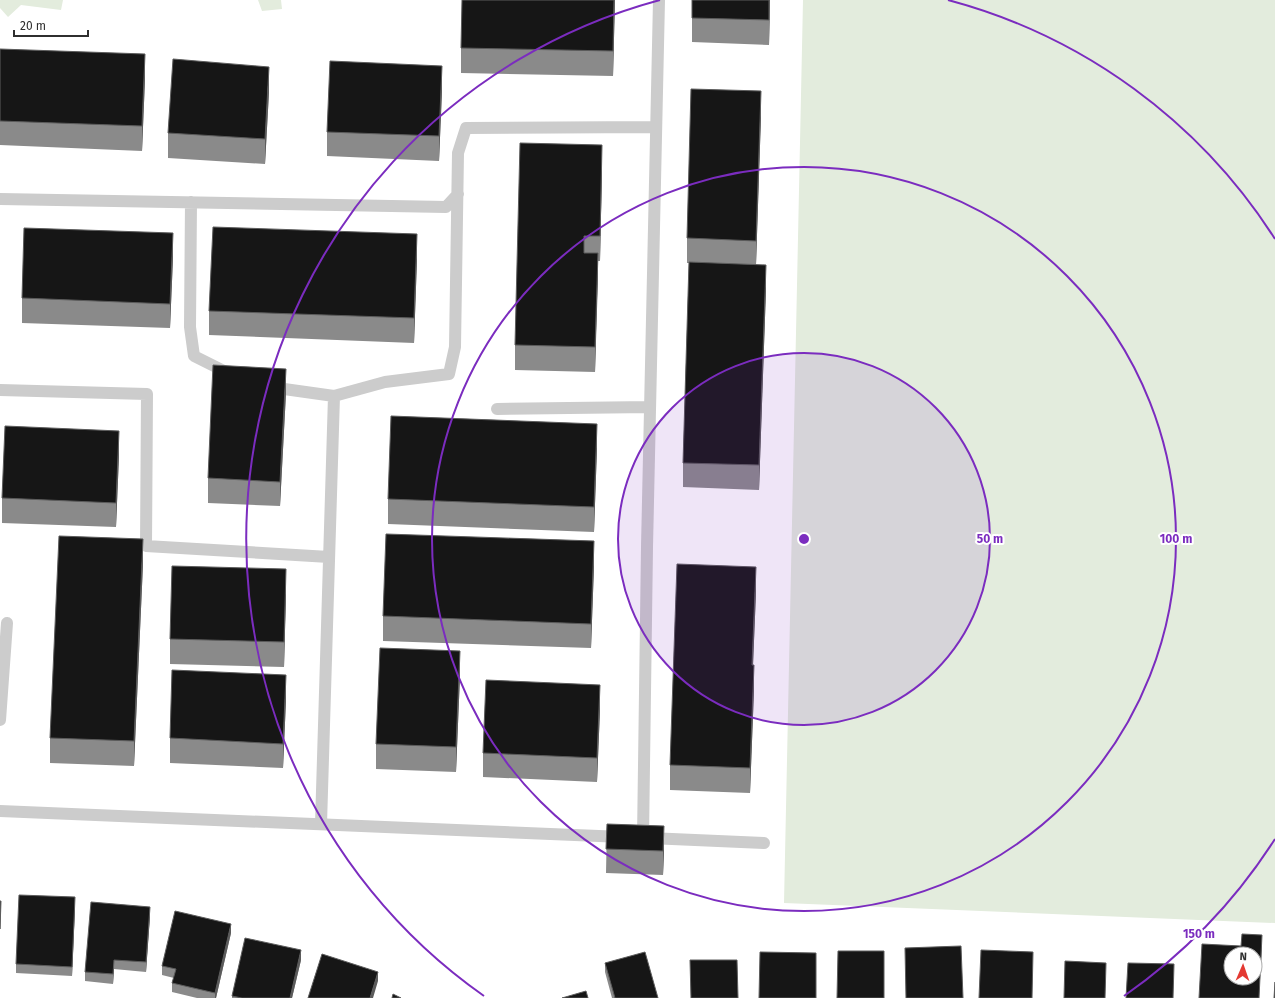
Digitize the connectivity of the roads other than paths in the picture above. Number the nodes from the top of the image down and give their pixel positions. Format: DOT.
graph roads {
  1 [pos="658,0"];
  2 [pos="656,127"];
  3 [pos="458,194"];
  4 [pos="0,199"];
  5 [pos="191,202"];
  6 [pos="237,377"];
  7 [pos="256,386"];
  8 [pos="0,390"];
  9 [pos="334,396"];
  10 [pos="650,407"];
  11 [pos="497,409"];
  12 [pos="329,557"];
  13 [pos="7,623"];
  14 [pos="0,720"];
  15 [pos="0,811"];
  16 [pos="321,824"];
  17 [pos="643,838"];
  18 [pos="764,843"];
  1 -- 2 [label="lane"];
  2 -- 3 [label="lane"];
  2 -- 10 [label="lane"];
  3 -- 5 [label="lane"];
  3 -- 9 [label="lane"];
  4 -- 5 [label="lane"];
  5 -- 6 [label="lane"];
  7 -- 9 [label="lane"];
  8 -- 12 [label="lane"];
  9 -- 12 [label="lane"];
  10 -- 11 [label="lane"];
  10 -- 17 [label="lane"];
  12 -- 16 [label="lane"];
  13 -- 14 [label="lane"];
  15 -- 16 [label="lane"];
  16 -- 17 [label="lane"];
  17 -- 18 [label="lane"];
}
